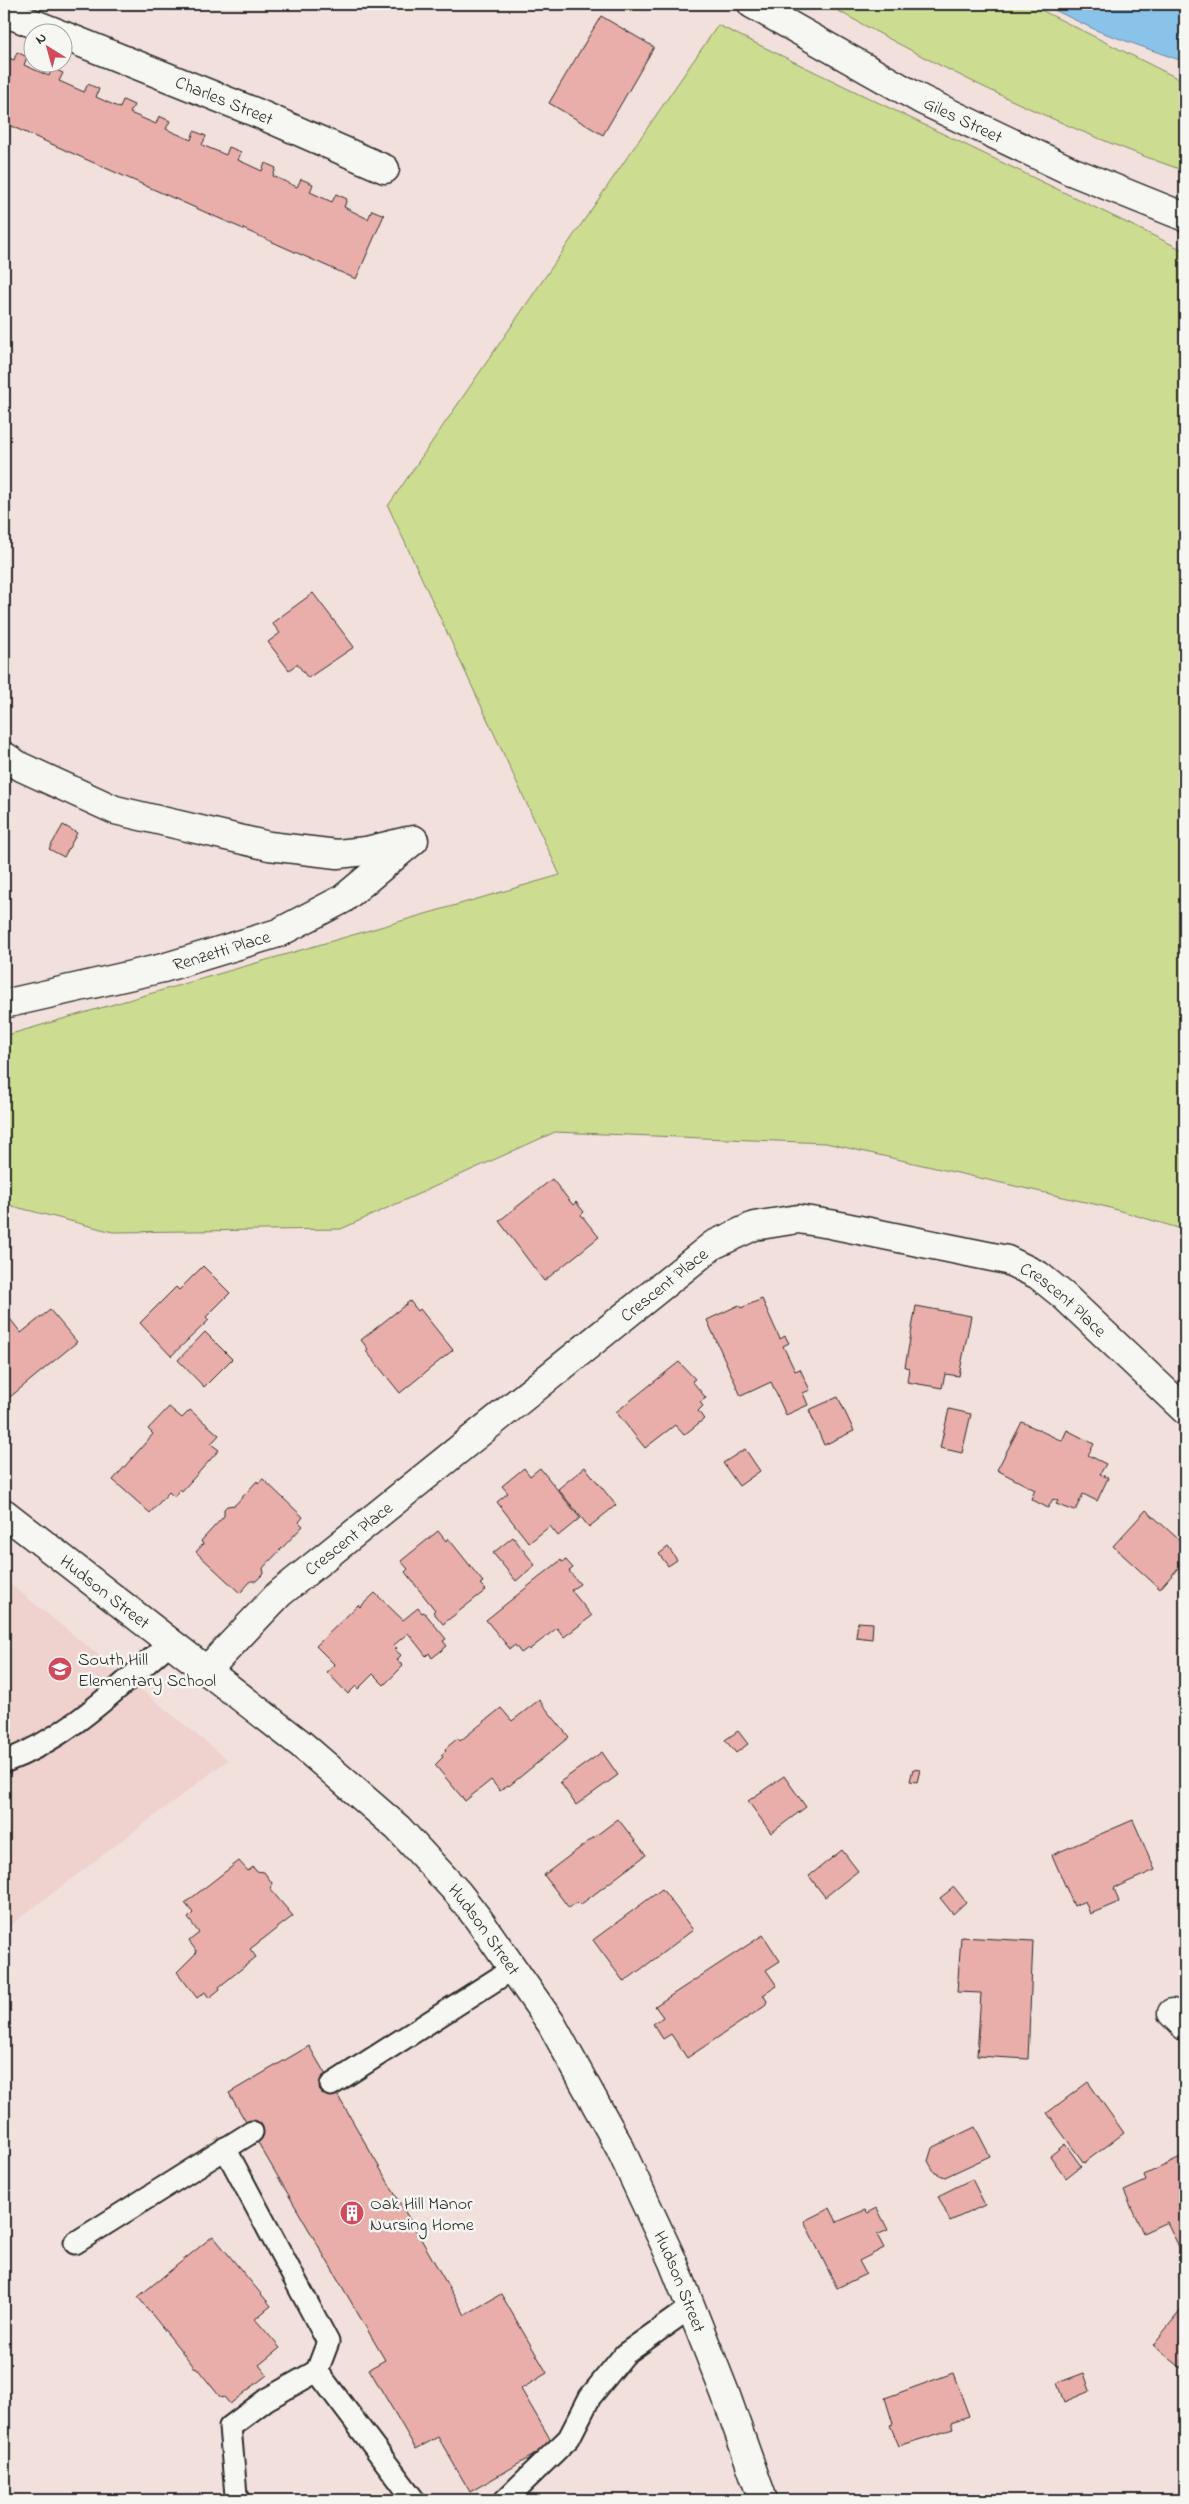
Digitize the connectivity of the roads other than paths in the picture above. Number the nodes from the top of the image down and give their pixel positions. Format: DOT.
graph roads {
  1 [pos="752,4"];
  2 [pos="4,12"];
  3 [pos="30,22"];
  4 [pos="72,39"];
  5 [pos="385,169"];
  6 [pos="1185,217"];
  7 [pos="4,756"];
  8 [pos="4,1004"];
  9 [pos="1185,1410"];
  10 [pos="4,1513"];
  11 [pos="170,1643"];
  12 [pos="206,1670"];
  13 [pos="4,1762"];
  14 [pos="514,1968"];
  15 [pos="331,2085"];
  16 [pos="252,2132"];
  17 [pos="225,2148"];
  18 [pos="75,2243"];
  19 [pos="691,2306"];
  20 [pos="317,2371"];
  21 [pos="240,2500"];
  22 [pos="414,2500"];
  23 [pos="505,2500"];
  24 [pos="763,2500"];
  1 -- 6 [label="street, Giles Street"];
  2 -- 3 [label="street"];
  4 -- 5 [label="street, Charles Street"];
  7 -- 8 [label="street, Renzetti Place"];
  9 -- 12 [label="street, Crescent Place"];
  10 -- 11 [label="street, Hudson Street"];
  11 -- 12 [label="street, Hudson Street"];
  11 -- 13 [label="lane"];
  12 -- 14 [label="street, Hudson Street"];
  14 -- 15 [label="lane"];
  14 -- 19 [label="street, Hudson Street"];
  16 -- 17 [label="lane"];
  17 -- 18 [label="lane"];
  17 -- 20 [label="lane"];
  19 -- 23 [label="lane"];
  19 -- 24 [label="street, Hudson Street"];
  20 -- 21 [label="lane"];
  20 -- 22 [label="lane"];
}
